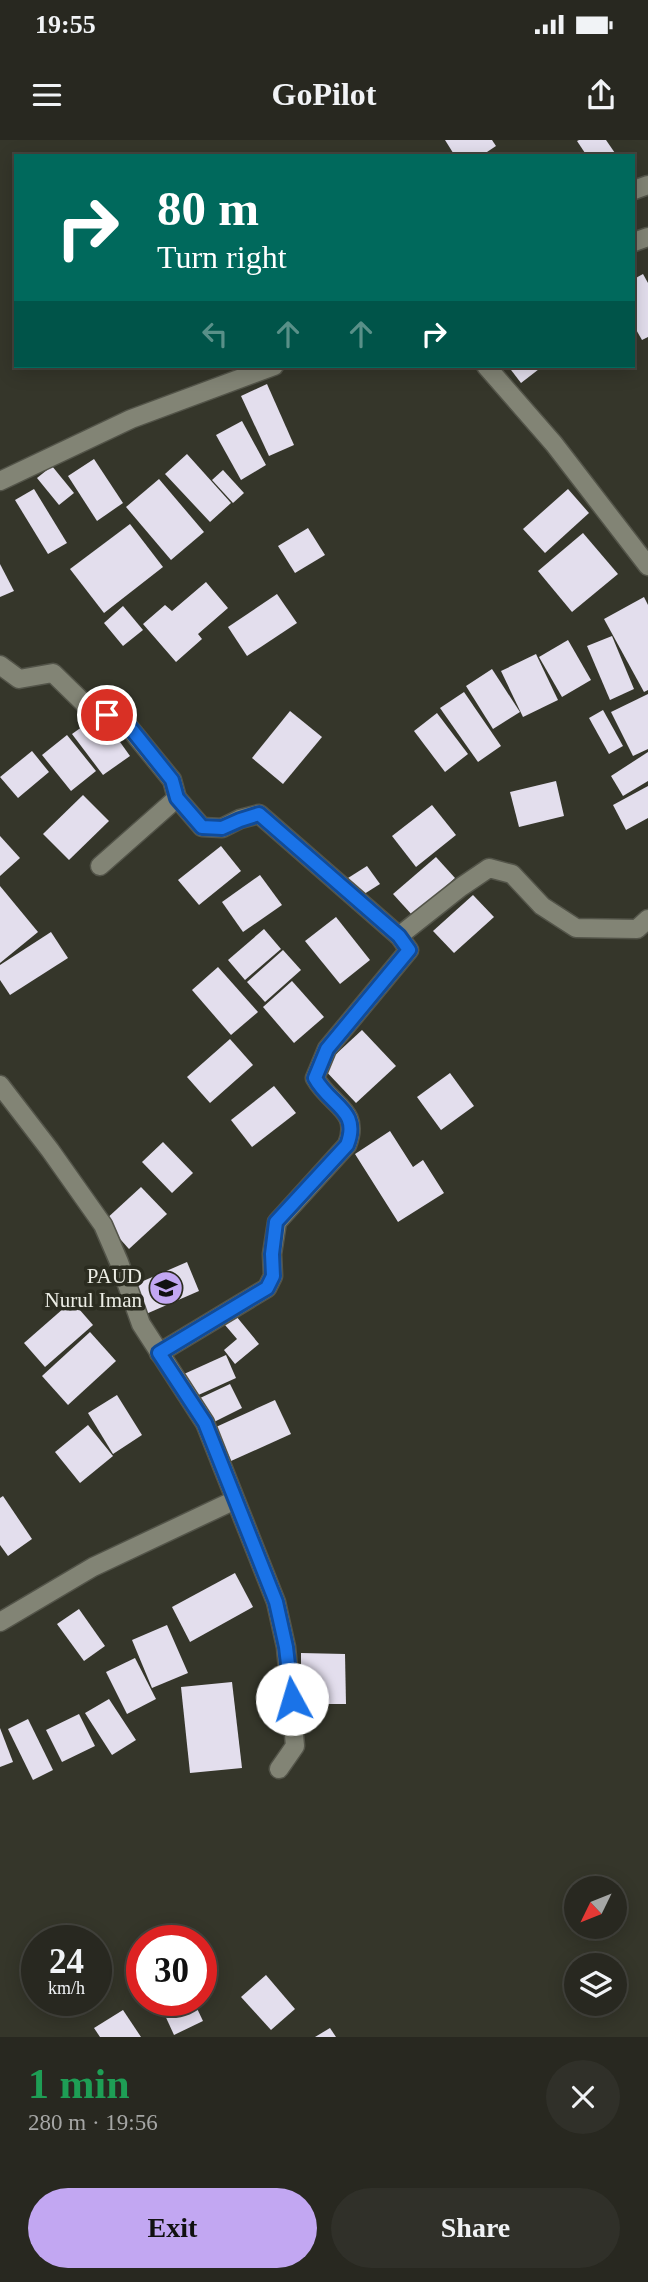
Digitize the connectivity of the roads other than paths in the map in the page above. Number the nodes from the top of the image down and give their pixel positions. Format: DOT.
graph roads {
  1 [pos="269,368"];
  2 [pos="488,368"];
  3 [pos="0,481"];
  4 [pos="648,566"];
  5 [pos="0,664"];
  6 [pos="177,798"];
  7 [pos="100,866"];
  8 [pos="648,919"];
  9 [pos="399,936"];
  10 [pos="0,1085"];
  11 [pos="159,1353"];
  12 [pos="235,1500"];
  13 [pos="1,1619"];
  14 [pos="279,1769"];
  1 -- 3 [label="street"];
  2 -- 4 [label="street"];
  5 -- 6 [label="street"];
  6 -- 7 [label="street"];
  6 -- 9 [label="street"];
  8 -- 9 [label="street"];
  9 -- 11 [label="street"];
  10 -- 11 [label="street"];
  11 -- 12 [label="street"];
  12 -- 13 [label="street"];
  12 -- 14 [label="street"];
}
